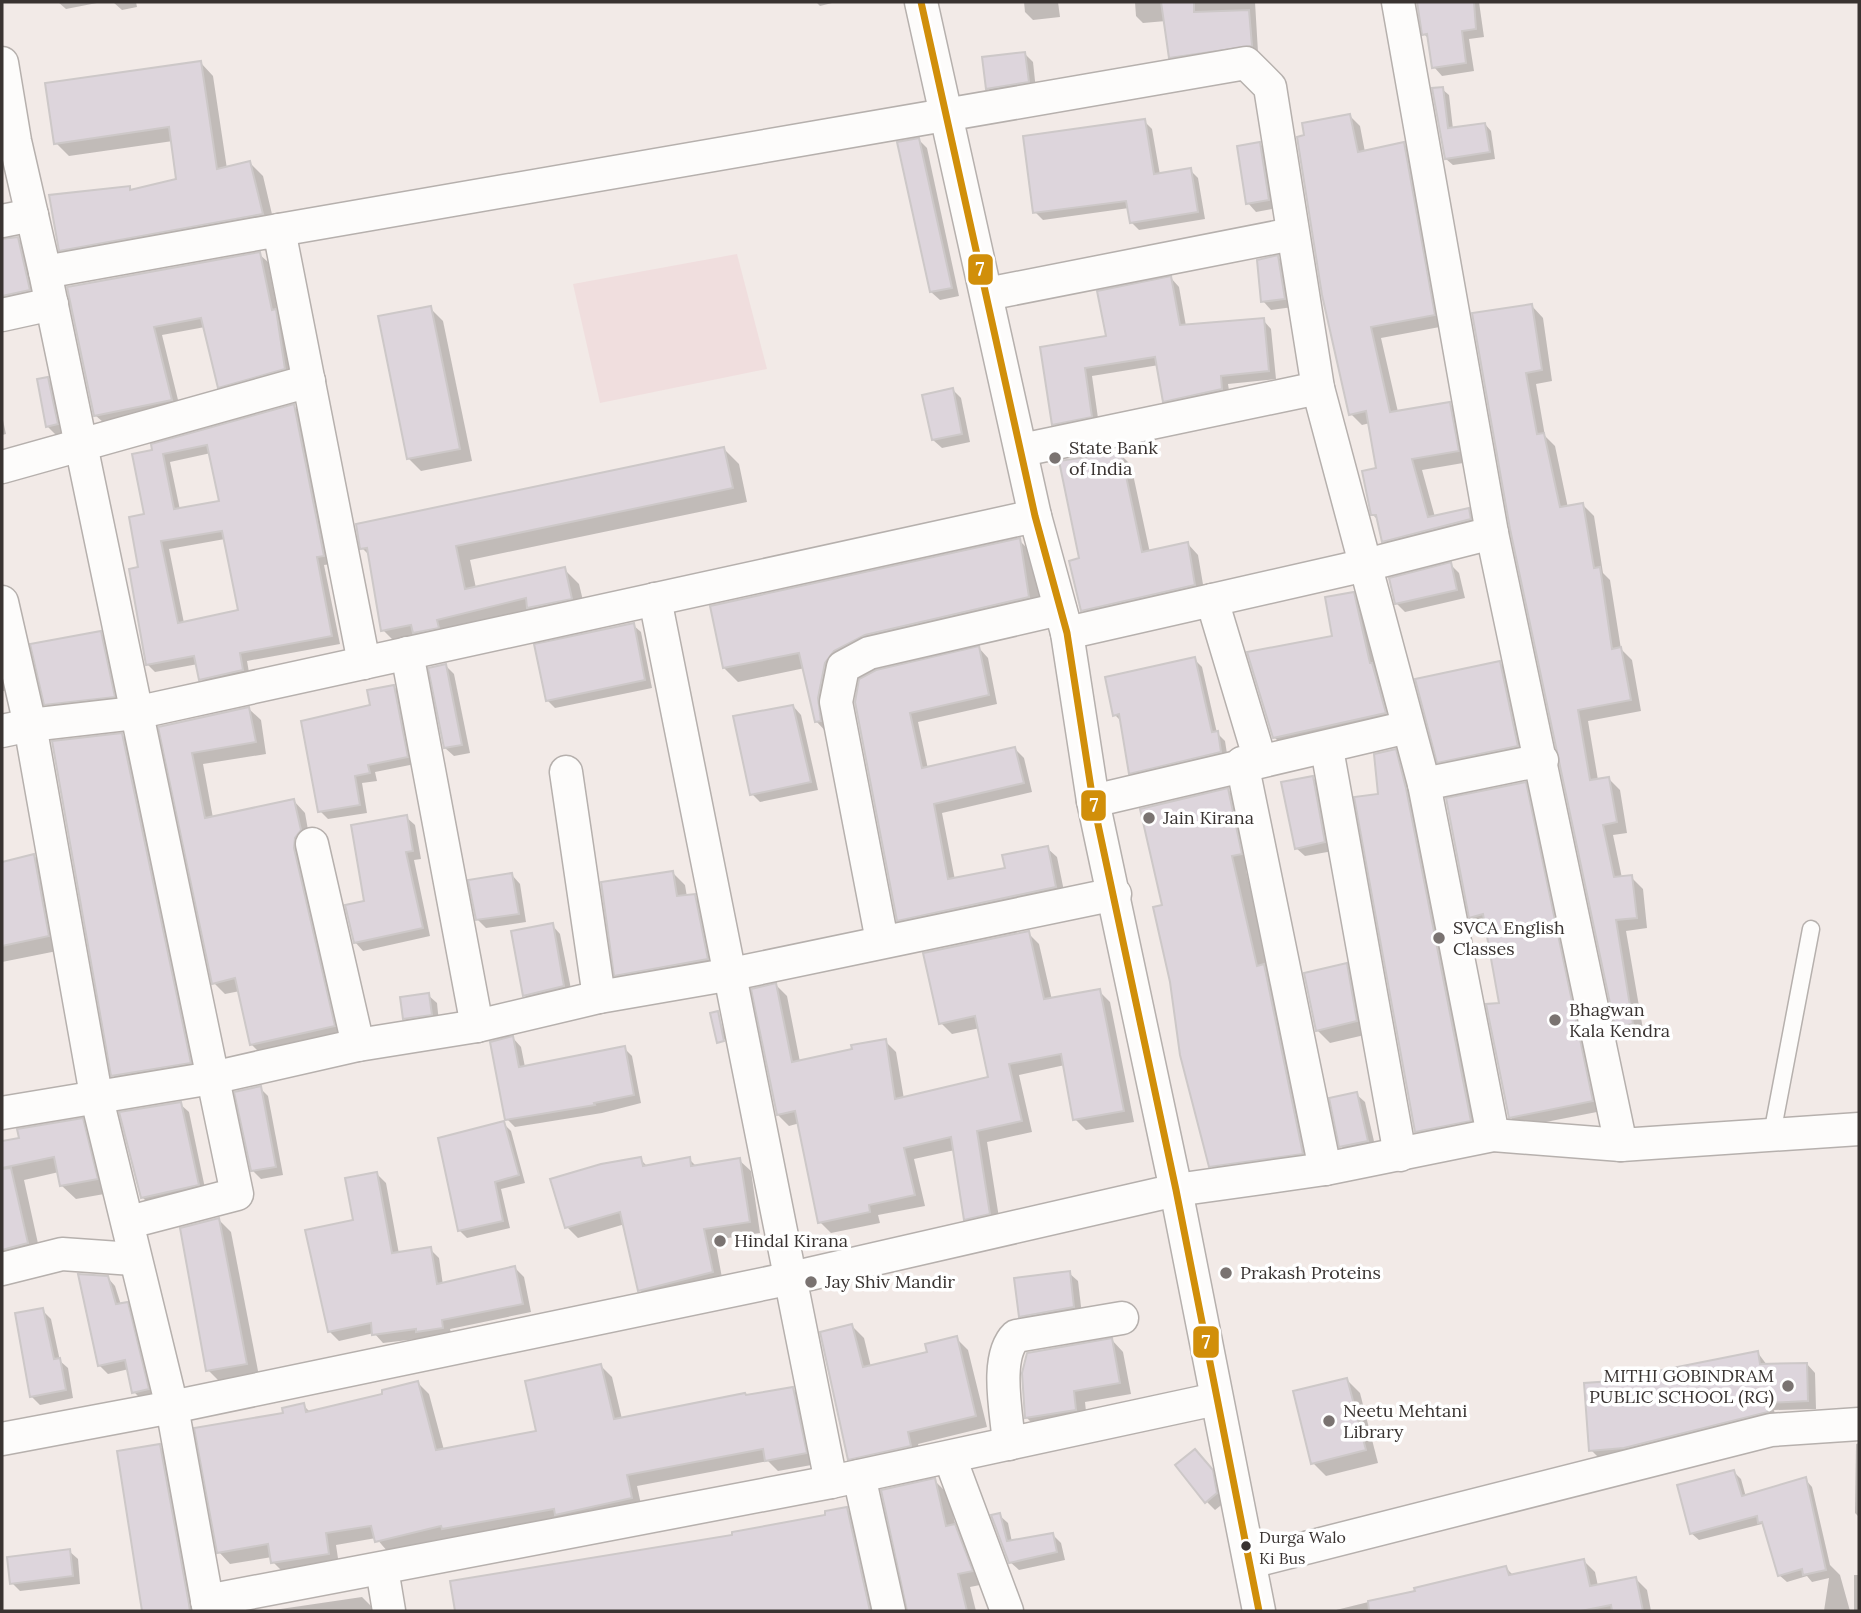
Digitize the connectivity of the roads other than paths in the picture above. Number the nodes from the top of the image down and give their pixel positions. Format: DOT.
graph roads {
  1 [pos="921,2"];
  2 [pos="1398,2"];
  3 [pos="2,63"];
  4 [pos="947,113"];
  5 [pos="9,143"];
  6 [pos="32,215"];
  7 [pos="2,221"];
  8 [pos="279,230"];
  9 [pos="1292,234"];
  10 [pos="46,272"];
  11 [pos="987,294"];
  12 [pos="52,303"];
  13 [pos="2,315"];
  14 [pos="309,381"];
  15 [pos="1318,388"];
  16 [pos="82,447"];
  17 [pos="1022,450"];
  18 [pos="2,467"];
  19 [pos="1035,516"];
  20 [pos="1492,533"];
  21 [pos="1366,565"];
  22 [pos="655,599"];
  23 [pos="1212,600"];
  24 [pos="2,602"];
  25 [pos="1063,621"];
  26 [pos="407,653"];
  27 [pos="364,663"];
  28 [pos="135,713"];
  29 [pos="1408,727"];
  30 [pos="16,728"];
  31 [pos="1327,749"];
  32 [pos="1542,760"];
  33 [pos="1251,762"];
  34 [pos="566,772"];
  35 [pos="1424,784"];
  36 [pos="1093,801"];
  37 [pos="312,844"];
  38 [pos="1115,894"];
  39 [pos="1811,929"];
  40 [pos="883,941"];
  41 [pos="732,974"];
  42 [pos="600,997"];
  43 [pos="477,1026"];
  44 [pos="358,1045"];
  45 [pos="212,1078"];
  46 [pos="96,1095"];
  47 [pos="2,1112"];
  48 [pos="1859,1129"];
  49 [pos="1772,1134"];
  50 [pos="1493,1135"];
  51 [pos="1621,1145"];
  52 [pos="1400,1155"];
  53 [pos="1325,1169"];
  54 [pos="1176,1190"];
  55 [pos="145,1218"];
  56 [pos="134,1259"];
  57 [pos="2,1269"];
  58 [pos="792,1278"];
  59 [pos="1122,1318"];
  60 [pos="1216,1399"];
  61 [pos="172,1407"];
  62 [pos="1859,1424"];
  63 [pos="2,1439"];
  64 [pos="1009,1444"];
  65 [pos="950,1458"];
  66 [pos="845,1479"];
  67 [pos="1250,1562"];
  68 [pos="382,1569"];
  69 [pos="208,1606"];
  70 [pos="388,1611"];
  71 [pos="889,1611"];
  72 [pos="1007,1611"];
  73 [pos="1259,1611"];
  1 -- 4 [label="street"];
  2 -- 20 [label="street"];
  3 -- 5 [label="street"];
  4 -- 8 [label="street"];
  4 -- 9 [label="street"];
  4 -- 11 [label="street"];
  5 -- 6 [label="street"];
  6 -- 7 [label="street"];
  6 -- 10 [label="street"];
  8 -- 10 [label="street"];
  8 -- 14 [label="street"];
  9 -- 11 [label="street"];
  9 -- 15 [label="street"];
  10 -- 12 [label="street"];
  11 -- 17 [label="street"];
  12 -- 13 [label="street"];
  12 -- 16 [label="street"];
  14 -- 16 [label="street"];
  14 -- 27 [label="street"];
  15 -- 17 [label="street"];
  15 -- 21 [label="street"];
  16 -- 18 [label="street"];
  16 -- 28 [label="street"];
  17 -- 19 [label="street"];
  19 -- 22 [label="street"];
  19 -- 25 [label="street"];
  20 -- 21 [label="street"];
  20 -- 32 [label="street"];
  21 -- 23 [label="street"];
  21 -- 29 [label="street"];
  22 -- 26 [label="street"];
  22 -- 41 [label="street"];
  23 -- 25 [label="street"];
  23 -- 33 [label="street"];
  24 -- 30 [label="street"];
  25 -- 36 [label="street"];
  25 -- 40 [label="street"];
  26 -- 27 [label="street"];
  26 -- 43 [label="street"];
  27 -- 28 [label="street"];
  28 -- 30 [label="street"];
  28 -- 45 [label="street"];
  29 -- 31 [label="street"];
  29 -- 35 [label="street"];
  30 -- 46 [label="street"];
  31 -- 33 [label="street"];
  31 -- 52 [label="street"];
  32 -- 35 [label="street"];
  32 -- 51 [label="street"];
  33 -- 36 [label="street"];
  33 -- 53 [label="street"];
  34 -- 42 [label="street"];
  35 -- 50 [label="street"];
  36 -- 38 [label="street"];
  37 -- 44 [label="street"];
  38 -- 40 [label="street"];
  38 -- 54 [label="street"];
  39 -- 49 [label="lane"];
  40 -- 41 [label="street"];
  41 -- 42 [label="street"];
  41 -- 58 [label="street"];
  42 -- 43 [label="street"];
  43 -- 44 [label="street"];
  44 -- 45 [label="street"];
  45 -- 46 [label="street"];
  45 -- 55 [label="street"];
  46 -- 47 [label="street"];
  46 -- 56 [label="street"];
  48 -- 49 [label="street"];
  49 -- 51 [label="street"];
  50 -- 51 [label="street"];
  50 -- 52 [label="street"];
  52 -- 53 [label="street"];
  53 -- 54 [label="street"];
  54 -- 58 [label="street"];
  54 -- 60 [label="street"];
  56 -- 57 [label="street"];
  56 -- 61 [label="street"];
  58 -- 61 [label="street"];
  58 -- 66 [label="street"];
  59 -- 64 [label="street"];
  60 -- 64 [label="street"];
  60 -- 67 [label="street"];
  61 -- 63 [label="street"];
  61 -- 69 [label="street"];
  62 -- 67 [label="street"];
  64 -- 65 [label="street"];
  65 -- 66 [label="street"];
  65 -- 72 [label="street"];
  66 -- 68 [label="street"];
  66 -- 71 [label="street"];
  67 -- 73 [label="street"];
  68 -- 69 [label="street"];
  68 -- 70 [label="street"];
}
